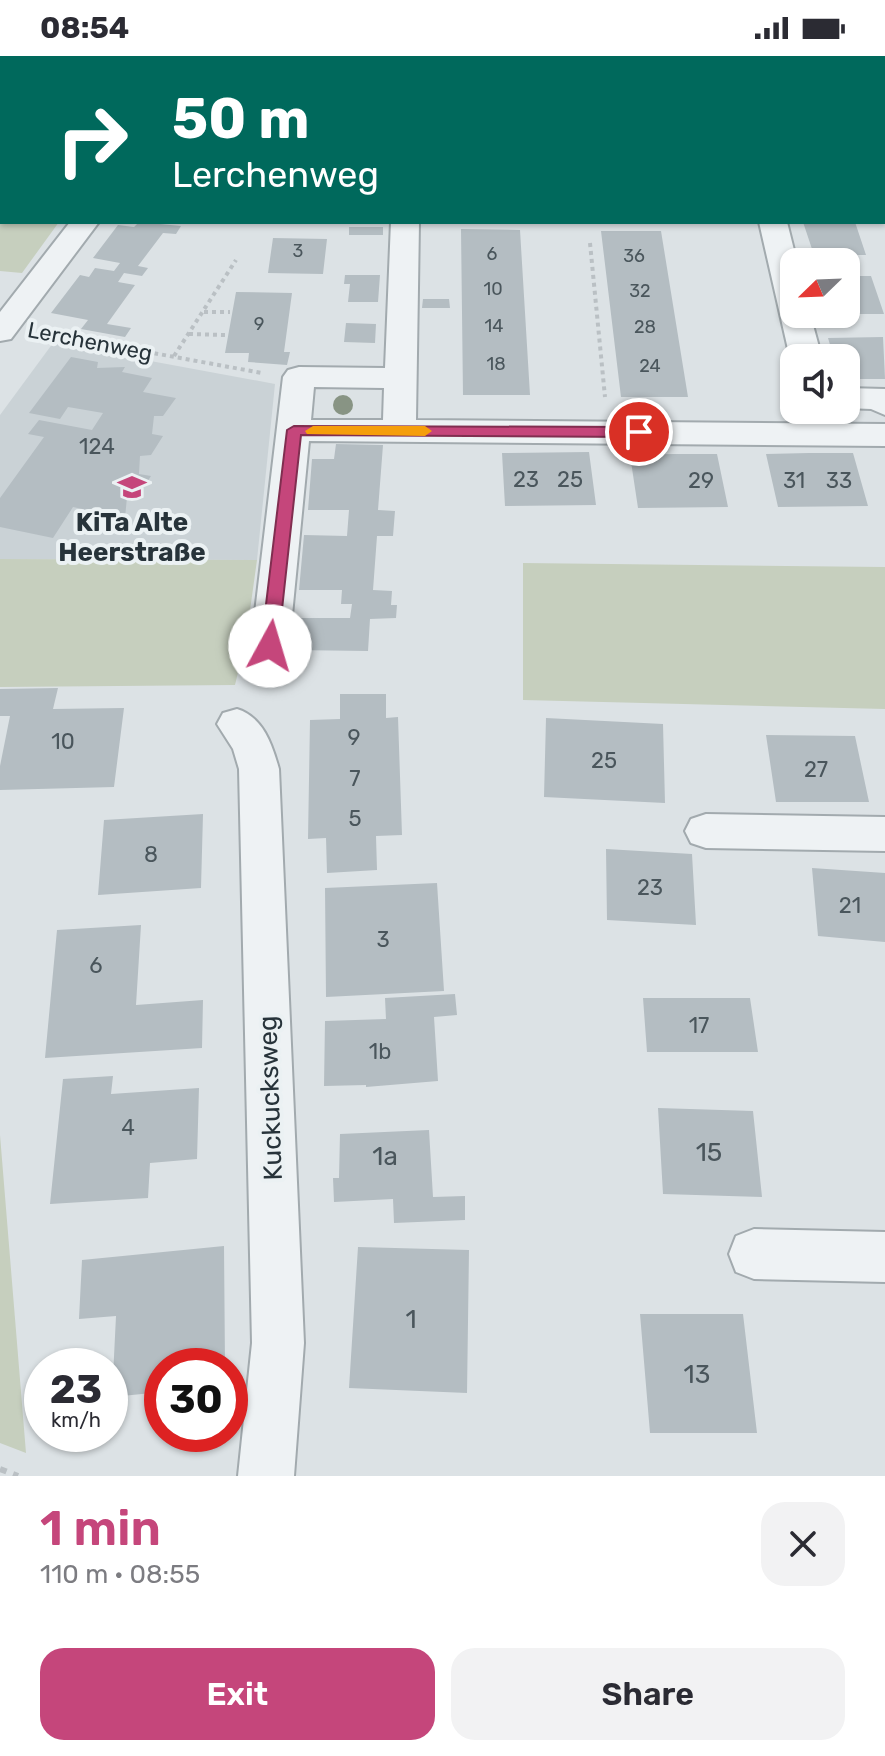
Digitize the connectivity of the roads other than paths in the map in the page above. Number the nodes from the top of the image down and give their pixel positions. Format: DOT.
graph roads {
  1 [pos="83,224"];
  2 [pos="405,224"];
  3 [pos="773,224"];
  4 [pos="780,252"];
  5 [pos="3,329"];
  6 [pos="400,378"];
  7 [pos="860,398"];
  8 [pos="885,405"];
  9 [pos="780,424"];
  10 [pos="831,424"];
  11 [pos="294,430"];
  12 [pos="399,431"];
  13 [pos="885,435"];
  14 [pos="270,646"];
  15 [pos="237,724"];
  16 [pos="706,831"];
  17 [pos="885,834"];
  18 [pos="754,1254"];
  19 [pos="885,1257"];
  20 [pos="266,1476"];
  1 -- 5 [label="street"];
  2 -- 6 [label="street"];
  3 -- 4 [label="street"];
  6 -- 11 [label="street"];
  6 -- 12 [label="street"];
  7 -- 8 [label="street"];
  9 -- 12 [label="street"];
  10 -- 13 [label="street"];
  11 -- 12 [label="street"];
  11 -- 14 [label="street"];
  15 -- 20 [label="street, Kuckucksweg"];
  16 -- 17 [label="street"];
  18 -- 19 [label="street"];
}
